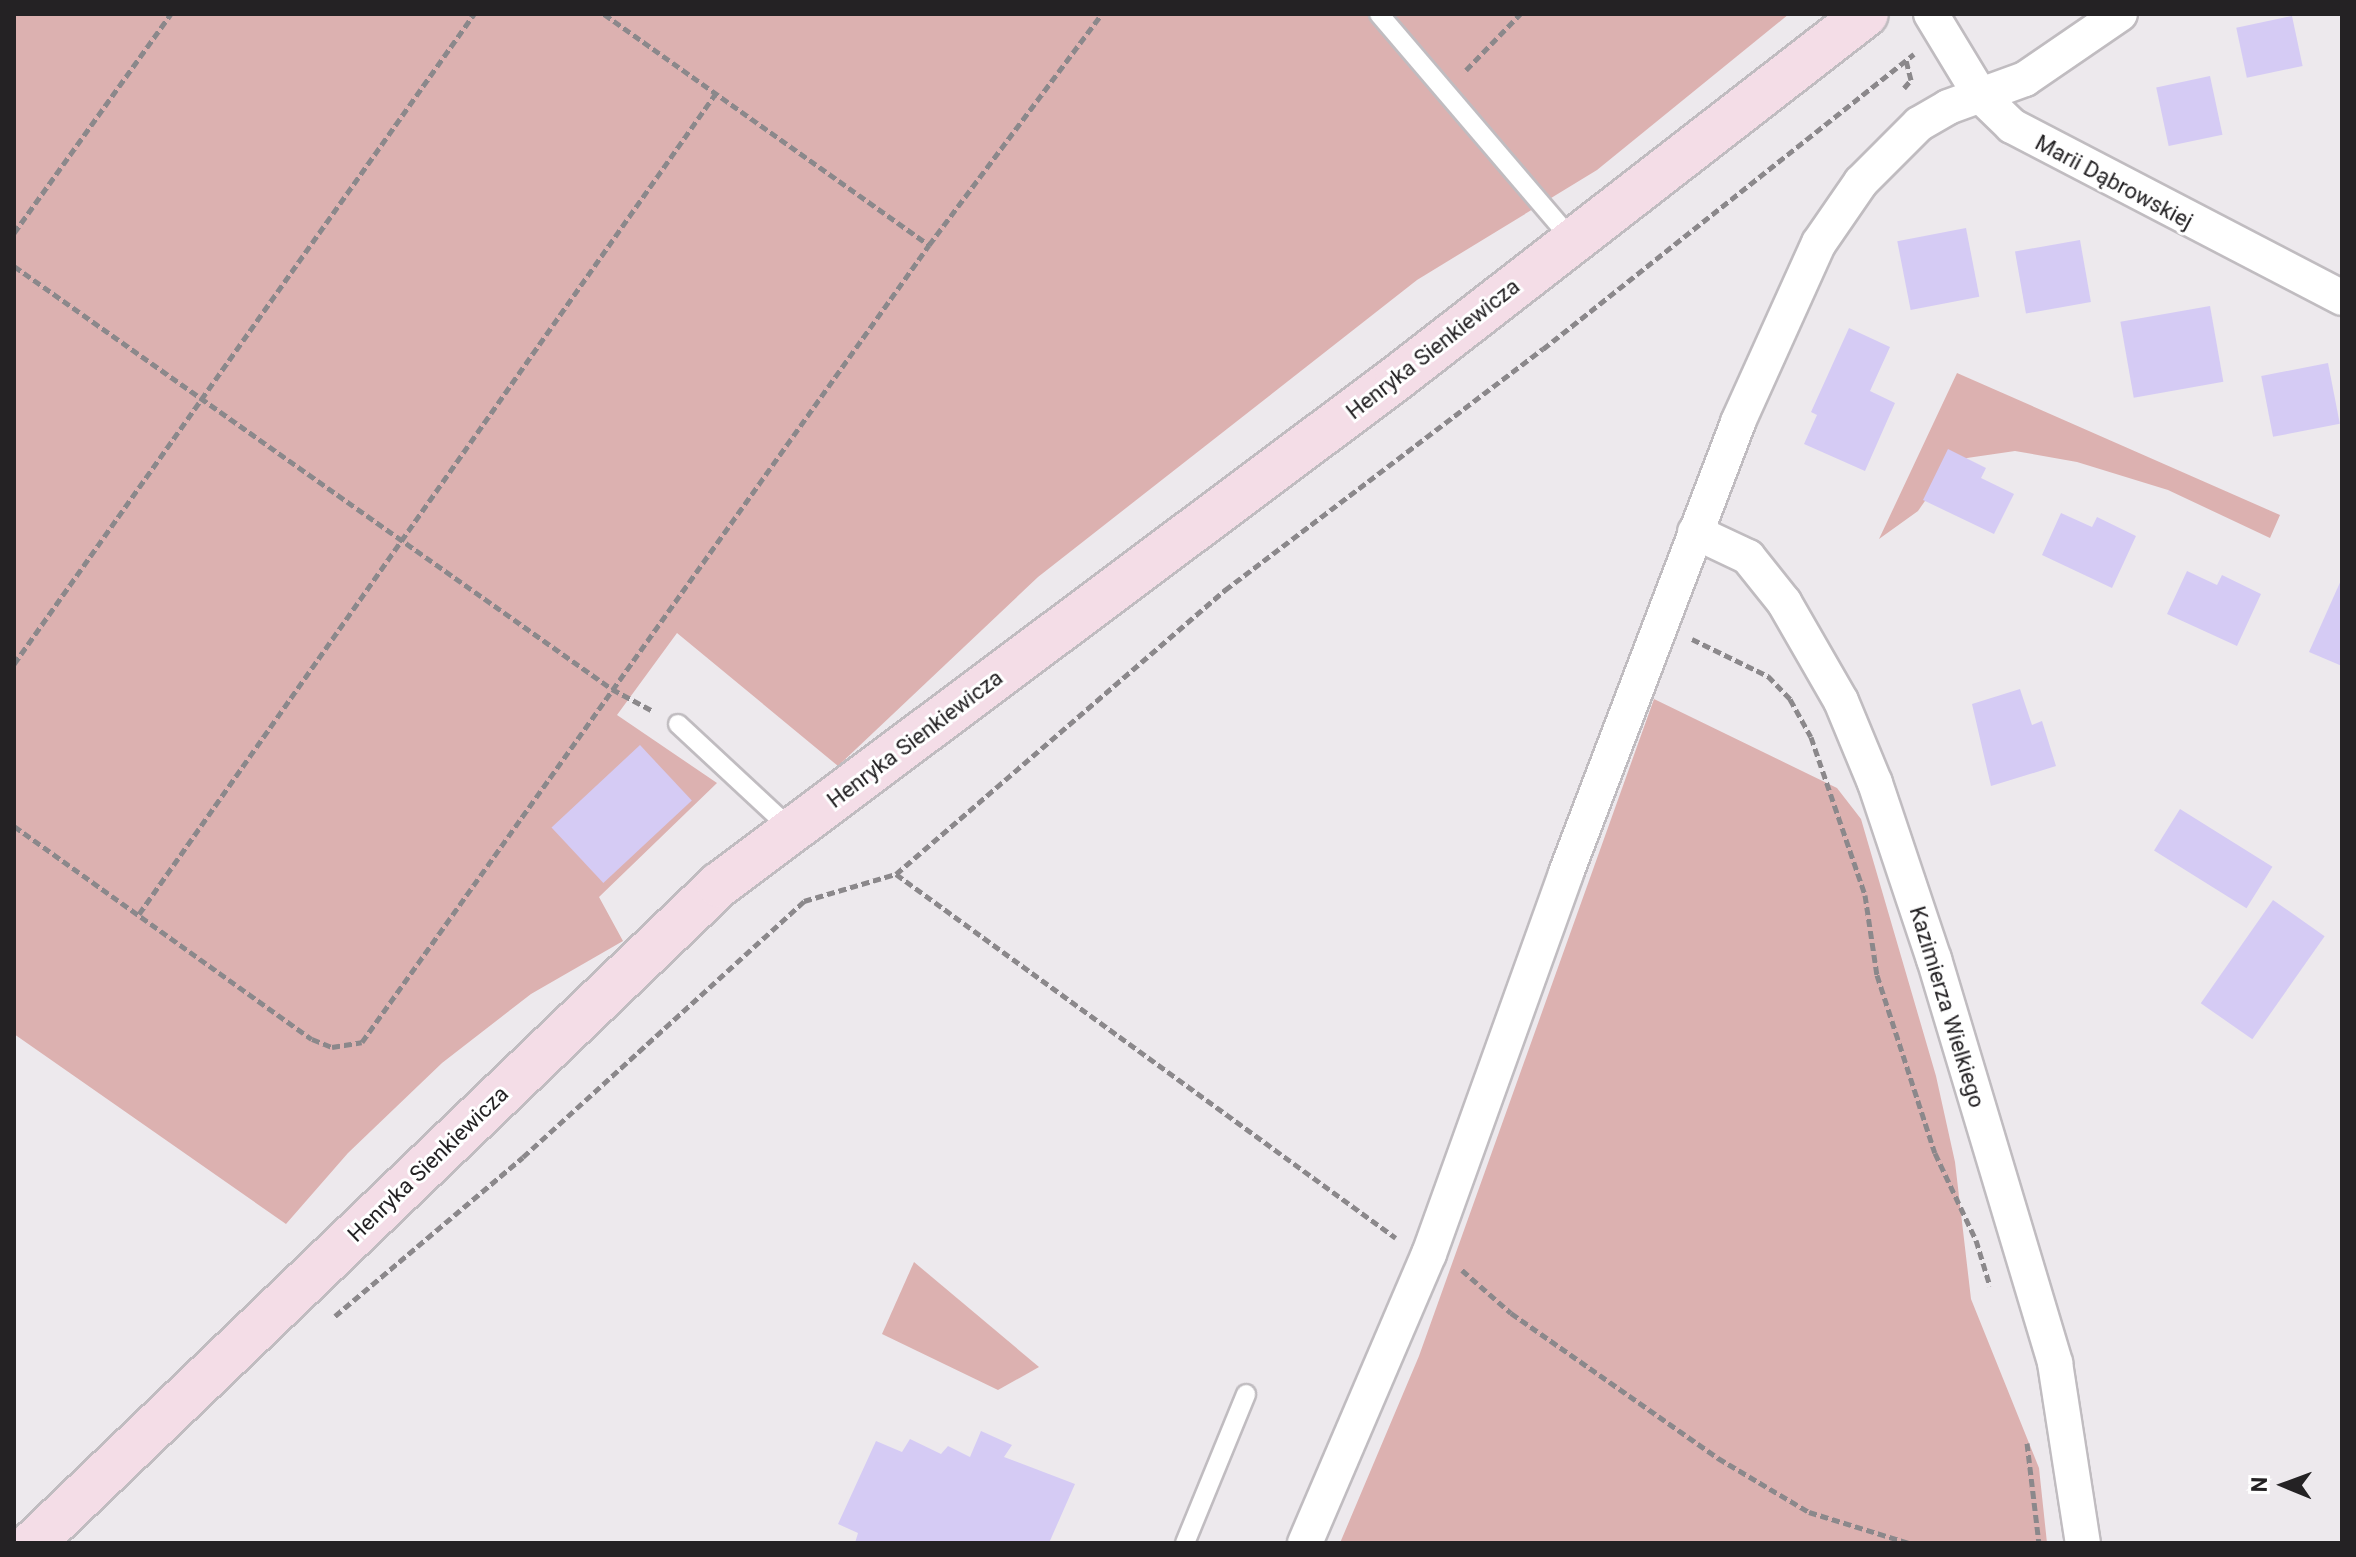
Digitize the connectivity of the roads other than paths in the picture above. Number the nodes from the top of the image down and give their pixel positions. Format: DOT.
graph roads {
  1 [pos="1379,14"];
  2 [pos="1866,14"];
  3 [pos="2120,14"];
  4 [pos="1936,24"];
  5 [pos="1980,95"];
  6 [pos="1573,241"];
  7 [pos="2342,298"];
  8 [pos="1695,532"];
  9 [pos="678,724"];
  10 [pos="792,830"];
  11 [pos="1246,1394"];
  12 [pos="33,1543"];
  13 [pos="1185,1543"];
  14 [pos="1305,1543"];
  15 [pos="2083,1543"];
  1 -- 6 [label="lane"];
  2 -- 6 [label="street, Henryka Sienkiewicza"];
  3 -- 5 [label="street"];
  4 -- 5 [label="street, Marii Dąbrowskiej"];
  5 -- 7 [label="street, Marii Dąbrowskiej"];
  5 -- 8 [label="street"];
  6 -- 10 [label="street, Henryka Sienkiewicza"];
  8 -- 14 [label="street"];
  8 -- 15 [label="street, Kazimierza Wielkiego"];
  9 -- 10 [label="lane"];
  10 -- 12 [label="street, Henryka Sienkiewicza"];
  11 -- 13 [label="lane"];
}
